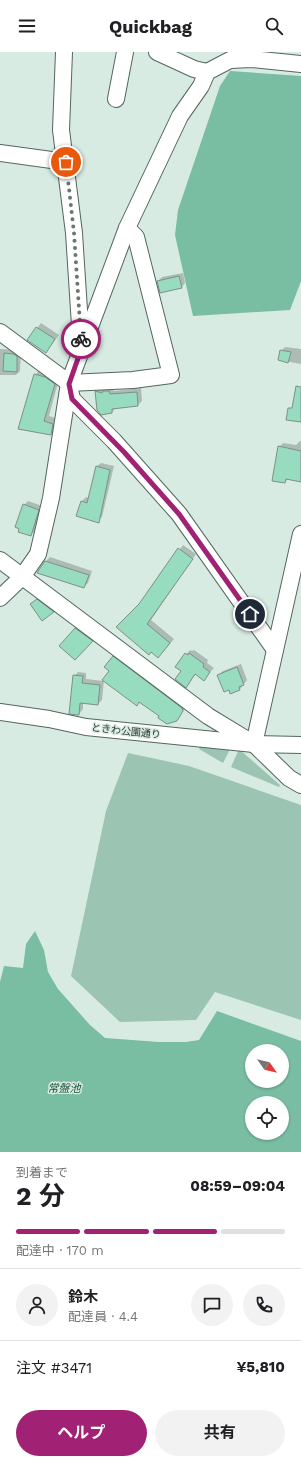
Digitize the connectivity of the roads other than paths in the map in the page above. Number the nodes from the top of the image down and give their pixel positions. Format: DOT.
graph roads {
  1 [pos="64,52"];
  2 [pos="125,52"];
  3 [pos="157,52"];
  4 [pos="301,64"];
  5 [pos="207,72"];
  6 [pos="116,99"];
  7 [pos="0,153"];
  8 [pos="66,162"];
  9 [pos="127,228"];
  10 [pos="0,332"];
  11 [pos="82,347"];
  12 [pos="69,384"];
  13 [pos="301,534"];
  14 [pos="0,560"];
  15 [pos="22,577"];
  16 [pos="0,598"];
  17 [pos="275,650"];
  18 [pos="0,712"];
  19 [pos="254,744"];
  20 [pos="301,746"];
  21 [pos="301,785"];
  1 -- 8 [label="street"];
  2 -- 6 [label="street"];
  3 -- 5 [label="street"];
  4 -- 5 [label="street"];
  5 -- 9 [label="street"];
  7 -- 8 [label="street"];
  8 -- 11 [label="street"];
  9 -- 11 [label="street"];
  9 -- 12 [label="street"];
  10 -- 12 [label="street"];
  11 -- 12 [label="street"];
  12 -- 15 [label="street"];
  12 -- 17 [label="street"];
  13 -- 17 [label="street"];
  14 -- 15 [label="street"];
  15 -- 16 [label="street"];
  15 -- 19 [label="street"];
  17 -- 19 [label="street"];
  18 -- 19 [label="street, ときわ公園通り"];
  19 -- 20 [label="street, ときわ公園通り"];
  19 -- 21 [label="street"];
}
